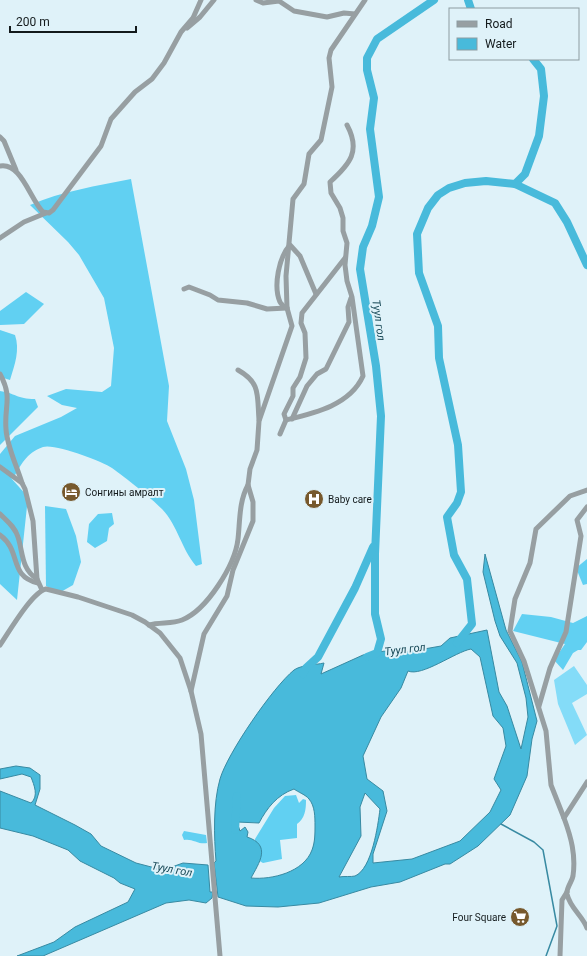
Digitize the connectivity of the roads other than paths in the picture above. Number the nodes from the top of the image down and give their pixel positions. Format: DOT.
graph roads {
  1 [pos="201,0"];
  2 [pos="214,0"];
  3 [pos="256,0"];
  4 [pos="366,0"];
  5 [pos="280,1"];
  6 [pos="355,14"];
  7 [pos="181,32"];
  8 [pos="348,125"];
  9 [pos="0,137"];
  10 [pos="0,166"];
  11 [pos="16,171"];
  12 [pos="46,213"];
  13 [pos="0,238"];
  14 [pos="290,245"];
  15 [pos="346,257"];
  16 [pos="184,289"];
  17 [pos="316,294"];
  18 [pos="352,297"];
  19 [pos="287,308"];
  20 [pos="238,370"];
  21 [pos="0,374"];
  22 [pos="292,419"];
  23 [pos="286,420"];
  24 [pos="259,421"];
  25 [pos="280,434"];
  26 [pos="0,467"];
  27 [pos="22,483"];
  28 [pos="248,485"];
  29 [pos="587,490"];
  30 [pos="587,507"];
  31 [pos="0,514"];
  32 [pos="0,535"];
  33 [pos="37,581"];
  34 [pos="42,590"];
  35 [pos="149,625"];
  36 [pos="0,645"];
  37 [pos="191,691"];
  38 [pos="538,707"];
  39 [pos="587,782"];
  40 [pos="564,818"];
  41 [pos="566,892"];
  42 [pos="587,928"];
  43 [pos="220,956"];
  44 [pos="560,956"];
  1 -- 7 [label="street"];
  2 -- 7 [label="street"];
  3 -- 5 [label="street"];
  4 -- 6 [label="street"];
  5 -- 6 [label="street"];
  6 -- 14 [label="street"];
  7 -- 12 [label="street"];
  8 -- 15 [label="street"];
  9 -- 11 [label="street"];
  10 -- 11 [label="street"];
  11 -- 12 [label="street"];
  12 -- 13 [label="street"];
  14 -- 17 [label="street"];
  14 -- 19 [label="street"];
  14 -- 19 [label="street"];
  15 -- 17 [label="street"];
  15 -- 18 [label="street"];
  16 -- 19 [label="street"];
  17 -- 23 [label="street"];
  18 -- 22 [label="street"];
  18 -- 22 [label="street"];
  19 -- 24 [label="street"];
  20 -- 24 [label="street"];
  21 -- 27 [label="street"];
  22 -- 23 [label="street"];
  23 -- 25 [label="street"];
  24 -- 28 [label="street"];
  26 -- 27 [label="street"];
  27 -- 33 [label="street"];
  28 -- 35 [label="street"];
  28 -- 37 [label="street"];
  29 -- 38 [label="street"];
  30 -- 38 [label="street"];
  31 -- 33 [label="street"];
  32 -- 33 [label="street"];
  33 -- 34 [label="street"];
  34 -- 35 [label="street"];
  34 -- 36 [label="street"];
  35 -- 37 [label="street"];
  37 -- 43 [label="street"];
  38 -- 40 [label="street"];
  39 -- 40 [label="street"];
  40 -- 41 [label="street"];
  41 -- 42 [label="street"];
  41 -- 44 [label="street"];
}
